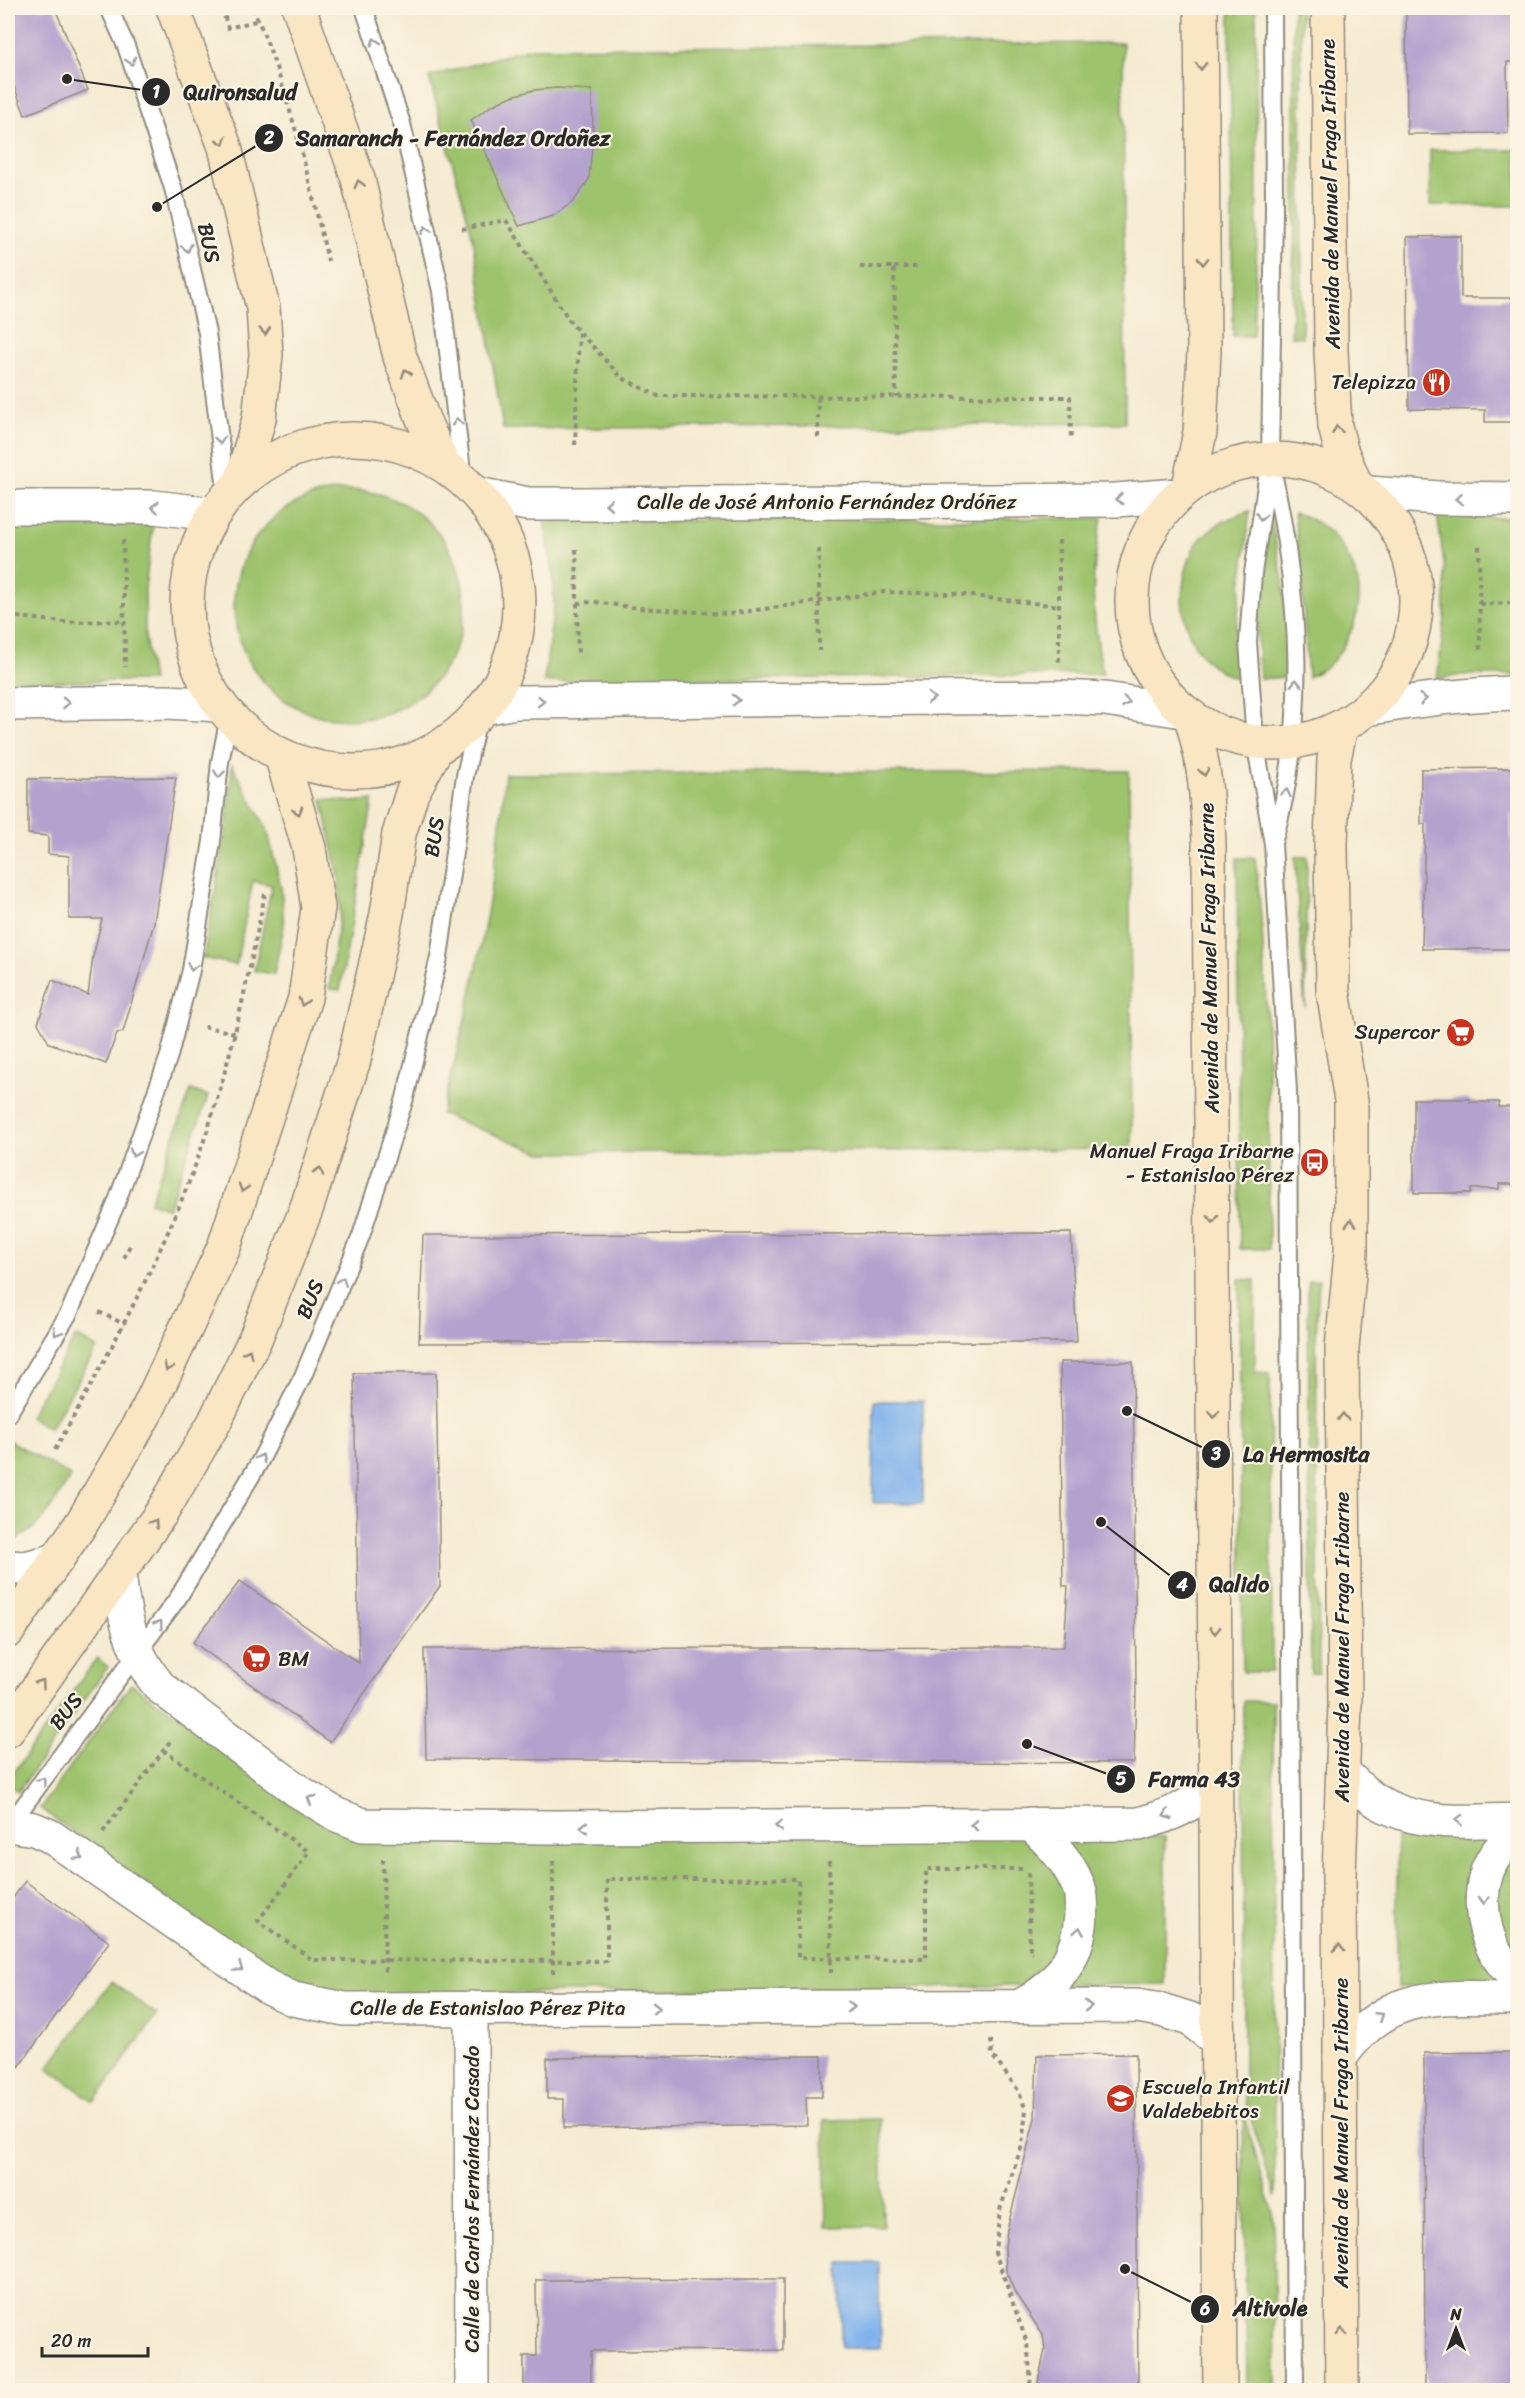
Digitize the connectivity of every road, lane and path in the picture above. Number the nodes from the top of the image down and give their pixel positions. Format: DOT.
graph roads {
  1 [pos="109,8"];
  2 [pos="173,8"];
  3 [pos="222,8"];
  4 [pos="253,8"];
  5 [pos="299,8"];
  6 [pos="364,8"];
  7 [pos="1201,8"];
  8 [pos="1273,8"];
  9 [pos="1328,8"];
  10 [pos="259,20"];
  11 [pos="462,229"];
  12 [pos="328,261"];
  13 [pos="860,267"];
  14 [pos="894,267"];
  15 [pos="918,267"];
  16 [pos="579,331"];
  17 [pos="818,397"];
  18 [pos="896,397"];
  19 [pos="818,440"];
  20 [pos="1071,440"];
  21 [pos="575,445"];
  22 [pos="1270,459"];
  23 [pos="461,480"];
  24 [pos="1362,489"];
  25 [pos="1184,490"];
  26 [pos="227,498"];
  27 [pos="1518,499"];
  28 [pos="8,507"];
  29 [pos="123,539"];
  30 [pos="1059,540"];
  31 [pos="1479,546"];
  32 [pos="576,549"];
  33 [pos="819,549"];
  34 [pos="819,602"];
  35 [pos="577,603"];
  36 [pos="1518,603"];
  37 [pos="1480,604"];
  38 [pos="1059,606"];
  39 [pos="8,616"];
  40 [pos="124,621"];
  41 [pos="819,651"];
  42 [pos="1480,654"];
  43 [pos="578,657"];
  44 [pos="1059,669"];
  45 [pos="125,671"];
  46 [pos="1518,693"];
  47 [pos="8,704"];
  48 [pos="224,711"];
  49 [pos="481,711"];
  50 [pos="1186,713"];
  51 [pos="1353,718"];
  52 [pos="1255,741"];
  53 [pos="1294,741"];
  54 [pos="436,749"];
  55 [pos="281,755"];
  56 [pos="1273,844"];
  57 [pos="265,894"];
  58 [pos="8,1414"];
  59 [pos="55,1450"];
  60 [pos="57,1560"];
  61 [pos="8,1567"];
  62 [pos="119,1574"];
  63 [pos="8,1631"];
  64 [pos="137,1655"];
  65 [pos="8,1730"];
  66 [pos="177,1732"];
  67 [pos="163,1750"];
  68 [pos="1343,1772"];
  69 [pos="1216,1783"];
  70 [pos="1518,1820"];
  71 [pos="1031,1824"];
  72 [pos="8,1826"];
  73 [pos="1518,1832"];
  74 [pos="99,1837"];
  75 [pos="829,1850"];
  76 [pos="383,1853"];
  77 [pos="553,1853"];
  78 [pos="1030,1953"];
  79 [pos="831,1958"];
  80 [pos="385,1960"];
  81 [pos="553,1961"];
  82 [pos="385,1978"];
  83 [pos="1518,1978"];
  84 [pos="831,1980"];
  85 [pos="553,1983"];
  86 [pos="1518,1998"];
  87 [pos="1020,2006"];
  88 [pos="471,2008"];
  89 [pos="991,2037"];
  90 [pos="1218,2041"];
  91 [pos="1340,2058"];
  92 [pos="472,2391"];
  93 [pos="1028,2391"];
  94 [pos="1220,2391"];
  95 [pos="1295,2391"];
  96 [pos="1342,2391"];
  1 -- 26 [label="lane, BUS, one-way"];
  2 -- 26 [label="street, one-way"];
  3 -- 10 [label="path"];
  4 -- 10 [label="path"];
  23 -- 5 [label="street, one-way"];
  23 -- 6 [label="lane, one-way"];
  7 -- 25 [label="street, one-way"];
  8 -- 22 [label="lane"];
  24 -- 9 [label="street, Avenida de Manuel Fraga Iribarne, one-way"];
  10 -- 12 [label="path"];
  11 -- 16 [label="path"];
  13 -- 14 [label="path"];
  14 -- 15 [label="path"];
  14 -- 18 [label="path"];
  16 -- 17 [label="path"];
  16 -- 21 [label="path"];
  17 -- 18 [label="path"];
  17 -- 19 [label="path"];
  18 -- 20 [label="path"];
  22 -- 24 [label="street"];
  22 -- 25 [label="street"];
  22 -- 52 [label="lane, one-way"];
  53 -- 22 [label="lane, one-way"];
  25 -- 23 [label="street, Calle de José Antonio Fernández Ordóñez, one-way"];
  23 -- 26 [label="street"];
  23 -- 49 [label="street"];
  27 -- 24 [label="street, one-way"];
  24 -- 51 [label="street"];
  25 -- 50 [label="street"];
  26 -- 28 [label="street, one-way"];
  26 -- 48 [label="street"];
  29 -- 40 [label="path"];
  30 -- 38 [label="path"];
  31 -- 37 [label="path"];
  32 -- 35 [label="path"];
  33 -- 34 [label="path"];
  34 -- 35 [label="path"];
  34 -- 38 [label="path"];
  34 -- 41 [label="path"];
  35 -- 43 [label="path"];
  36 -- 37 [label="path"];
  37 -- 42 [label="path"];
  38 -- 44 [label="path"];
  39 -- 40 [label="path"];
  40 -- 45 [label="path"];
  51 -- 46 [label="street, one-way"];
  47 -- 48 [label="street, one-way"];
  48 -- 55 [label="street"];
  48 -- 58 [label="lane, one-way"];
  49 -- 50 [label="street, one-way"];
  49 -- 54 [label="street"];
  64 -- 49 [label="lane, BUS, one-way"];
  50 -- 52 [label="street"];
  50 -- 69 [label="street, Avenida de Manuel Fraga Iribarne, one-way"];
  51 -- 53 [label="street"];
  68 -- 51 [label="street, Avenida de Manuel Fraga Iribarne, one-way"];
  52 -- 53 [label="street"];
  52 -- 56 [label="lane"];
  56 -- 53 [label="lane, one-way"];
  54 -- 55 [label="street"];
  62 -- 54 [label="street, one-way"];
  55 -- 60 [label="street, one-way"];
  56 -- 95 [label="lane"];
  57 -- 59 [label="path"];
  60 -- 61 [label="street"];
  60 -- 63 [label="street"];
  62 -- 64 [label="street"];
  65 -- 62 [label="street, one-way"];
  71 -- 64 [label="street, one-way"];
  72 -- 64 [label="lane, BUS, one-way"];
  66 -- 67 [label="path"];
  67 -- 74 [label="path"];
  67 -- 80 [label="path"];
  70 -- 68 [label="street, one-way"];
  91 -- 68 [label="street, Avenida de Manuel Fraga Iribarne, one-way"];
  69 -- 71 [label="street, one-way"];
  69 -- 90 [label="street, Avenida de Manuel Fraga Iribarne"];
  87 -- 71 [label="street, one-way"];
  72 -- 88 [label="street, Calle de Estanislao Pérez Pita, one-way"];
  73 -- 83 [label="street, one-way"];
  75 -- 79 [label="path"];
  76 -- 80 [label="path"];
  77 -- 81 [label="path"];
  78 -- 79 [label="path"];
  79 -- 81 [label="path"];
  79 -- 84 [label="path"];
  80 -- 81 [label="path"];
  80 -- 82 [label="path"];
  81 -- 85 [label="path"];
  91 -- 86 [label="street, one-way"];
  88 -- 87 [label="street, Calle de Estanislao Pérez Pita, one-way"];
  87 -- 90 [label="street, Calle de Estanislao Pérez Pita, one-way"];
  88 -- 92 [label="street, Calle de Carlos Fernández Casado"];
  89 -- 93 [label="path"];
  90 -- 94 [label="street, Avenida de Manuel Fraga Iribarne"];
  96 -- 91 [label="street, Avenida de Manuel Fraga Iribarne, one-way"];
}
